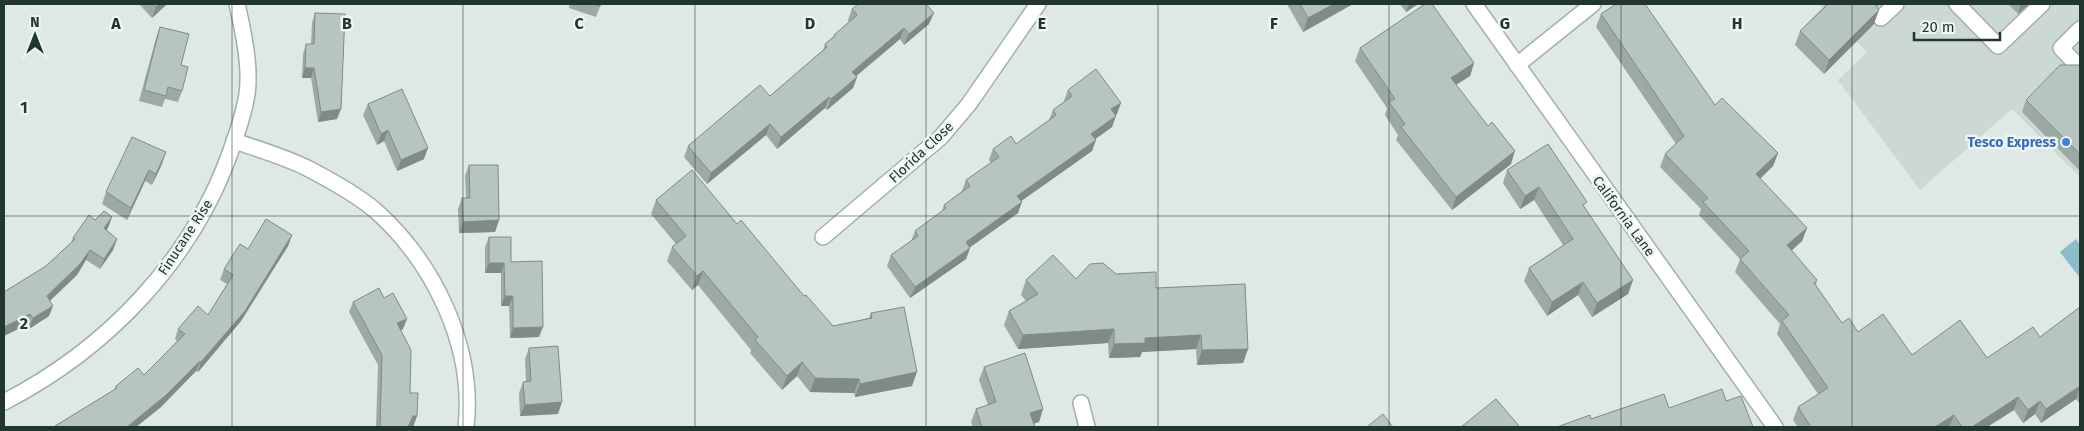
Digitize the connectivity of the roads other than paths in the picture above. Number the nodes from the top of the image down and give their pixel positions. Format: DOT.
graph roads {
  1 [pos="237,4"];
  2 [pos="1038,4"];
  3 [pos="1474,4"];
  4 [pos="1593,4"];
  5 [pos="1896,4"];
  6 [pos="1957,4"];
  7 [pos="2042,4"];
  8 [pos="1881,18"];
  9 [pos="2080,29"];
  10 [pos="1517,66"];
  11 [pos="2080,68"];
  12 [pos="234,141"];
  13 [pos="823,237"];
  14 [pos="4,402"];
  15 [pos="1081,403"];
  16 [pos="466,427"];
  17 [pos="1087,427"];
  18 [pos="1776,427"];
  1 -- 12 [label="street, Finucane Rise"];
  2 -- 13 [label="street, Florida Close"];
  3 -- 10 [label="street, California Lane"];
  4 -- 10 [label="street"];
  5 -- 8 [label="street"];
  6 -- 7 [label="street"];
  9 -- 11 [label="street"];
  10 -- 18 [label="street, California Lane"];
  12 -- 14 [label="street, Finucane Rise"];
  12 -- 16 [label="street"];
  15 -- 17 [label="street"];
}
